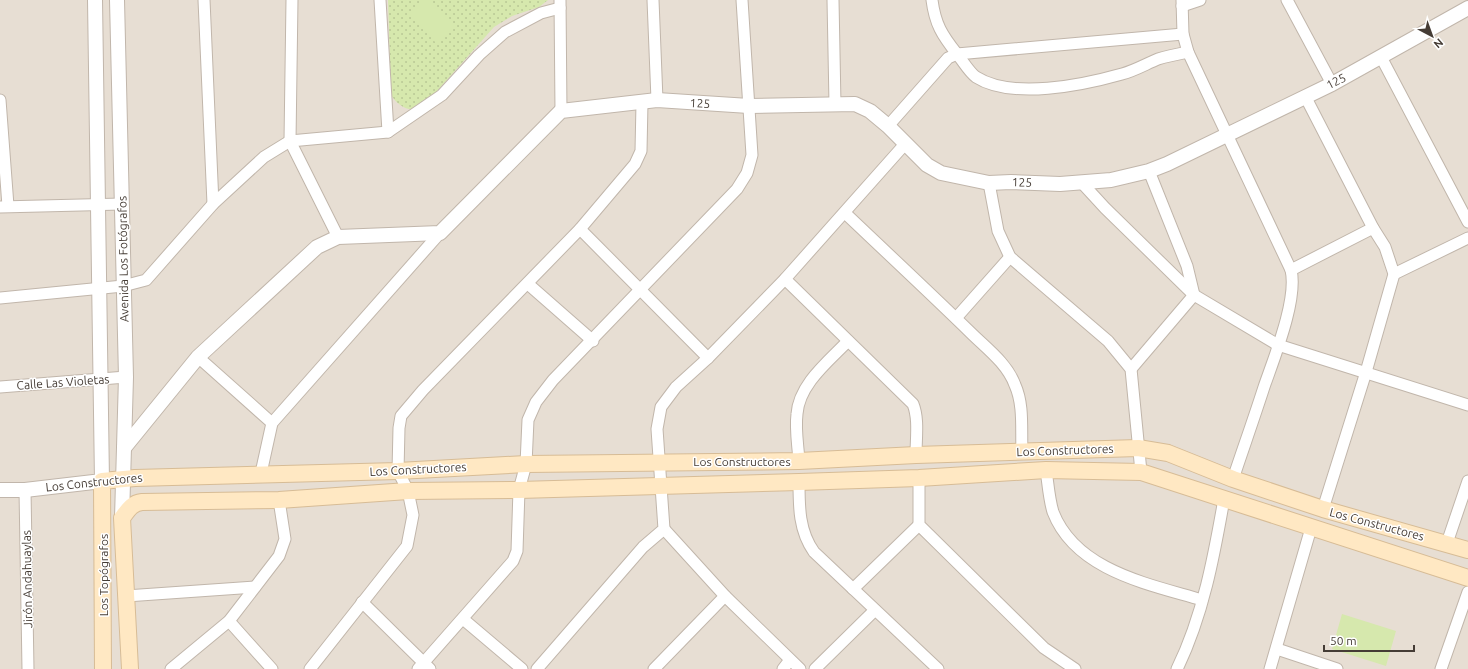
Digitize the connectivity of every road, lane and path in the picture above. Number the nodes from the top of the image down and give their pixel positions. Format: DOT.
graph roads {
  1 [pos="95,0"];
  2 [pos="117,0"];
  3 [pos="204,0"];
  4 [pos="292,0"];
  5 [pos="380,0"];
  6 [pos="653,0"];
  7 [pos="742,0"];
  8 [pos="833,0"];
  9 [pos="932,0"];
  10 [pos="1200,0"];
  11 [pos="1287,0"];
  12 [pos="1182,3"];
  13 [pos="560,4"];
  14 [pos="1468,10"];
  15 [pos="1183,34"];
  16 [pos="1188,52"];
  17 [pos="958,54"];
  18 [pos="1381,58"];
  19 [pos="1332,84"];
  20 [pos="1305,96"];
  21 [pos="0,100"];
  22 [pos="657,100"];
  23 [pos="642,103"];
  24 [pos="835,104"];
  25 [pos="749,106"];
  26 [pos="561,111"];
  27 [pos="888,126"];
  28 [pos="388,132"];
  29 [pos="1227,134"];
  30 [pos="290,141"];
  31 [pos="905,144"];
  32 [pos="1149,171"];
  33 [pos="989,183"];
  34 [pos="1082,183"];
  35 [pos="122,204"];
  36 [pos="213,204"];
  37 [pos="98,205"];
  38 [pos="4,207"];
  39 [pos="845,213"];
  40 [pos="1468,222"];
  41 [pos="1373,228"];
  42 [pos="580,229"];
  43 [pos="440,233"];
  44 [pos="338,237"];
  45 [pos="1468,238"];
  46 [pos="1010,257"];
  47 [pos="1291,270"];
  48 [pos="1394,274"];
  49 [pos="785,279"];
  50 [pos="528,284"];
  51 [pos="123,286"];
  52 [pos="99,288"];
  53 [pos="640,290"];
  54 [pos="1194,295"];
  55 [pos="0,298"];
  56 [pos="956,318"];
  57 [pos="593,340"];
  58 [pos="848,341"];
  59 [pos="1278,345"];
  60 [pos="198,357"];
  61 [pos="708,358"];
  62 [pos="1131,368"];
  63 [pos="1366,372"];
  64 [pos="126,377"];
  65 [pos="101,379"];
  66 [pos="0,387"];
  67 [pos="1468,405"];
  68 [pos="272,423"];
  69 [pos="124,448"];
  70 [pos="1138,448"];
  71 [pos="1022,451"];
  72 [pos="916,455"];
  73 [pos="798,461"];
  74 [pos="658,462"];
  75 [pos="526,464"];
  76 [pos="1046,470"];
  77 [pos="398,471"];
  78 [pos="1141,472"];
  79 [pos="261,474"];
  80 [pos="919,478"];
  81 [pos="123,479"];
  82 [pos="1233,479"];
  83 [pos="102,481"];
  84 [pos="1468,481"];
  85 [pos="799,482"];
  86 [pos="661,485"];
  87 [pos="0,490"];
  88 [pos="25,490"];
  89 [pos="519,490"];
  90 [pos="408,491"];
  91 [pos="1224,499"];
  92 [pos="279,500"];
  93 [pos="1323,509"];
  94 [pos="122,518"];
  95 [pos="919,525"];
  96 [pos="1311,528"];
  97 [pos="664,529"];
  98 [pos="1447,543"];
  99 [pos="1468,550"];
  100 [pos="1468,578"];
  101 [pos="255,587"];
  102 [pos="853,589"];
  103 [pos="1468,592"];
  104 [pos="126,596"];
  105 [pos="725,596"];
  106 [pos="1202,600"];
  107 [pos="362,602"];
  108 [pos="875,610"];
  109 [pos="463,619"];
  110 [pos="229,621"];
  111 [pos="1277,649"];
  112 [pos="790,660"];
  113 [pos="423,667"];
  114 [pos="28,669"];
  115 [pos="103,669"];
  116 [pos="130,669"];
  117 [pos="171,669"];
  118 [pos="272,669"];
  119 [pos="310,669"];
  120 [pos="522,669"];
  121 [pos="537,669"];
  122 [pos="654,669"];
  123 [pos="783,669"];
  124 [pos="800,669"];
  125 [pos="816,669"];
  126 [pos="938,669"];
  127 [pos="1074,669"];
  128 [pos="1177,669"];
  129 [pos="1270,669"];
  130 [pos="1338,669"];
  131 [pos="1441,669"];
  1 -- 37 [label="street"];
  2 -- 35 [label="street, Avenida Los Fotógrafos"];
  3 -- 36 [label="street"];
  4 -- 30 [label="street"];
  5 -- 28 [label="street"];
  6 -- 22 [label="street"];
  7 -- 25 [label="street"];
  8 -- 24 [label="street"];
  9 -- 17 [label="street"];
  10 -- 12 [label="street"];
  11 -- 19 [label="street"];
  12 -- 15 [label="street"];
  13 -- 26 [label="street"];
  13 -- 28 [label="street"];
  14 -- 18 [label="street, 125"];
  15 -- 16 [label="street"];
  15 -- 17 [label="street"];
  16 -- 17 [label="street"];
  16 -- 29 [label="street"];
  17 -- 27 [label="street"];
  18 -- 19 [label="street, 125"];
  18 -- 40 [label="street"];
  19 -- 20 [label="street, 125"];
  20 -- 29 [label="street, 125"];
  20 -- 41 [label="street"];
  21 -- 38 [label="street"];
  22 -- 23 [label="street, 125"];
  22 -- 25 [label="street, 125"];
  23 -- 26 [label="street, 125"];
  23 -- 42 [label="street"];
  24 -- 25 [label="street, 125"];
  24 -- 27 [label="street, 125"];
  25 -- 53 [label="street"];
  26 -- 43 [label="street"];
  27 -- 31 [label="street, 125"];
  28 -- 30 [label="street"];
  29 -- 32 [label="street, 125"];
  29 -- 47 [label="street"];
  30 -- 36 [label="street"];
  30 -- 44 [label="street"];
  31 -- 33 [label="street, 125"];
  31 -- 39 [label="street"];
  32 -- 34 [label="street, 125"];
  32 -- 54 [label="street"];
  33 -- 34 [label="street, 125"];
  33 -- 46 [label="street"];
  34 -- 54 [label="street"];
  35 -- 37 [label="street"];
  35 -- 51 [label="street, Avenida Los Fotógrafos"];
  36 -- 51 [label="street"];
  37 -- 38 [label="street"];
  37 -- 52 [label="street"];
  39 -- 49 [label="street"];
  39 -- 56 [label="street"];
  41 -- 47 [label="street"];
  41 -- 48 [label="street"];
  42 -- 50 [label="street"];
  42 -- 53 [label="street"];
  43 -- 44 [label="street"];
  43 -- 68 [label="street"];
  44 -- 60 [label="street"];
  45 -- 48 [label="street"];
  46 -- 56 [label="street"];
  46 -- 62 [label="street"];
  47 -- 59 [label="street"];
  48 -- 63 [label="street"];
  49 -- 58 [label="street"];
  49 -- 61 [label="street"];
  50 -- 57 [label="street"];
  50 -- 77 [label="street"];
  51 -- 52 [label="street"];
  51 -- 64 [label="street, Avenida Los Fotógrafos"];
  52 -- 55 [label="street"];
  52 -- 65 [label="street"];
  53 -- 57 [label="street"];
  53 -- 61 [label="street"];
  54 -- 59 [label="street"];
  54 -- 62 [label="street"];
  56 -- 71 [label="street"];
  57 -- 75 [label="street"];
  58 -- 72 [label="street"];
  58 -- 73 [label="street"];
  59 -- 63 [label="street"];
  59 -- 82 [label="street"];
  60 -- 68 [label="street"];
  60 -- 69 [label="street"];
  61 -- 74 [label="street"];
  62 -- 70 [label="street"];
  63 -- 67 [label="street"];
  63 -- 93 [label="street"];
  64 -- 65 [label="street, Calle Las Violetas"];
  64 -- 69 [label="street, Avenida Los Fotógrafos"];
  65 -- 66 [label="street, Calle Las Violetas"];
  65 -- 83 [label="street"];
  68 -- 79 [label="street"];
  69 -- 81 [label="street, Avenida Los Fotógrafos"];
  70 -- 71 [label="main road, Los Constructores"];
  70 -- 78 [label="street"];
  70 -- 82 [label="main road, Los Constructores"];
  71 -- 72 [label="main road, Los Constructores"];
  72 -- 73 [label="main road, Los Constructores"];
  73 -- 74 [label="main road, Los Constructores"];
  74 -- 75 [label="main road, Los Constructores"];
  74 -- 86 [label="street"];
  75 -- 77 [label="main road, Los Constructores"];
  75 -- 89 [label="street"];
  76 -- 78 [label="main road, Los Constructores"];
  76 -- 80 [label="main road, Los Constructores"];
  76 -- 106 [label="street"];
  77 -- 79 [label="main road, Los Constructores"];
  77 -- 90 [label="street"];
  78 -- 91 [label="main road, Los Constructores"];
  79 -- 81 [label="main road, Los Constructores"];
  80 -- 85 [label="main road, Los Constructores"];
  80 -- 95 [label="street"];
  81 -- 83 [label="main road, Los Constructores"];
  81 -- 94 [label="street, Avenida Los Fotógrafos"];
  82 -- 93 [label="main road, Los Constructores"];
  83 -- 88 [label="street, Los Constructores"];
  83 -- 115 [label="main road, Los Topógrafos"];
  84 -- 98 [label="street"];
  85 -- 86 [label="main road, Los Constructores"];
  85 -- 102 [label="street"];
  86 -- 89 [label="main road, Los Constructores"];
  86 -- 97 [label="street"];
  87 -- 88 [label="street, Los Constructores"];
  88 -- 114 [label="street, Jirón Andahuaylas"];
  89 -- 90 [label="main road, Los Constructores"];
  89 -- 109 [label="street"];
  90 -- 92 [label="main road, Los Constructores"];
  90 -- 107 [label="street"];
  91 -- 96 [label="main road, Los Constructores"];
  91 -- 106 [label="street"];
  92 -- 94 [label="main road, Los Constructores"];
  92 -- 101 [label="street"];
  93 -- 98 [label="main road, Los Constructores"];
  94 -- 104 [label="main road, Los Topógrafos"];
  95 -- 102 [label="street"];
  95 -- 127 [label="street"];
  96 -- 100 [label="main road, Los Constructores"];
  96 -- 111 [label="street"];
  97 -- 105 [label="street"];
  97 -- 121 [label="street"];
  98 -- 99 [label="main road, Los Constructores"];
  101 -- 104 [label="street"];
  101 -- 110 [label="street"];
  102 -- 108 [label="street"];
  103 -- 131 [label="street"];
  104 -- 116 [label="main road, Los Topógrafos"];
  105 -- 112 [label="street"];
  105 -- 122 [label="street"];
  106 -- 128 [label="street"];
  107 -- 113 [label="street"];
  107 -- 119 [label="street"];
  108 -- 125 [label="street"];
  108 -- 126 [label="street"];
  109 -- 113 [label="street"];
  109 -- 120 [label="street"];
  110 -- 117 [label="street"];
  110 -- 118 [label="street"];
  111 -- 129 [label="street"];
  111 -- 130 [label="street"];
  112 -- 123 [label="street"];
  112 -- 124 [label="street"];
}
